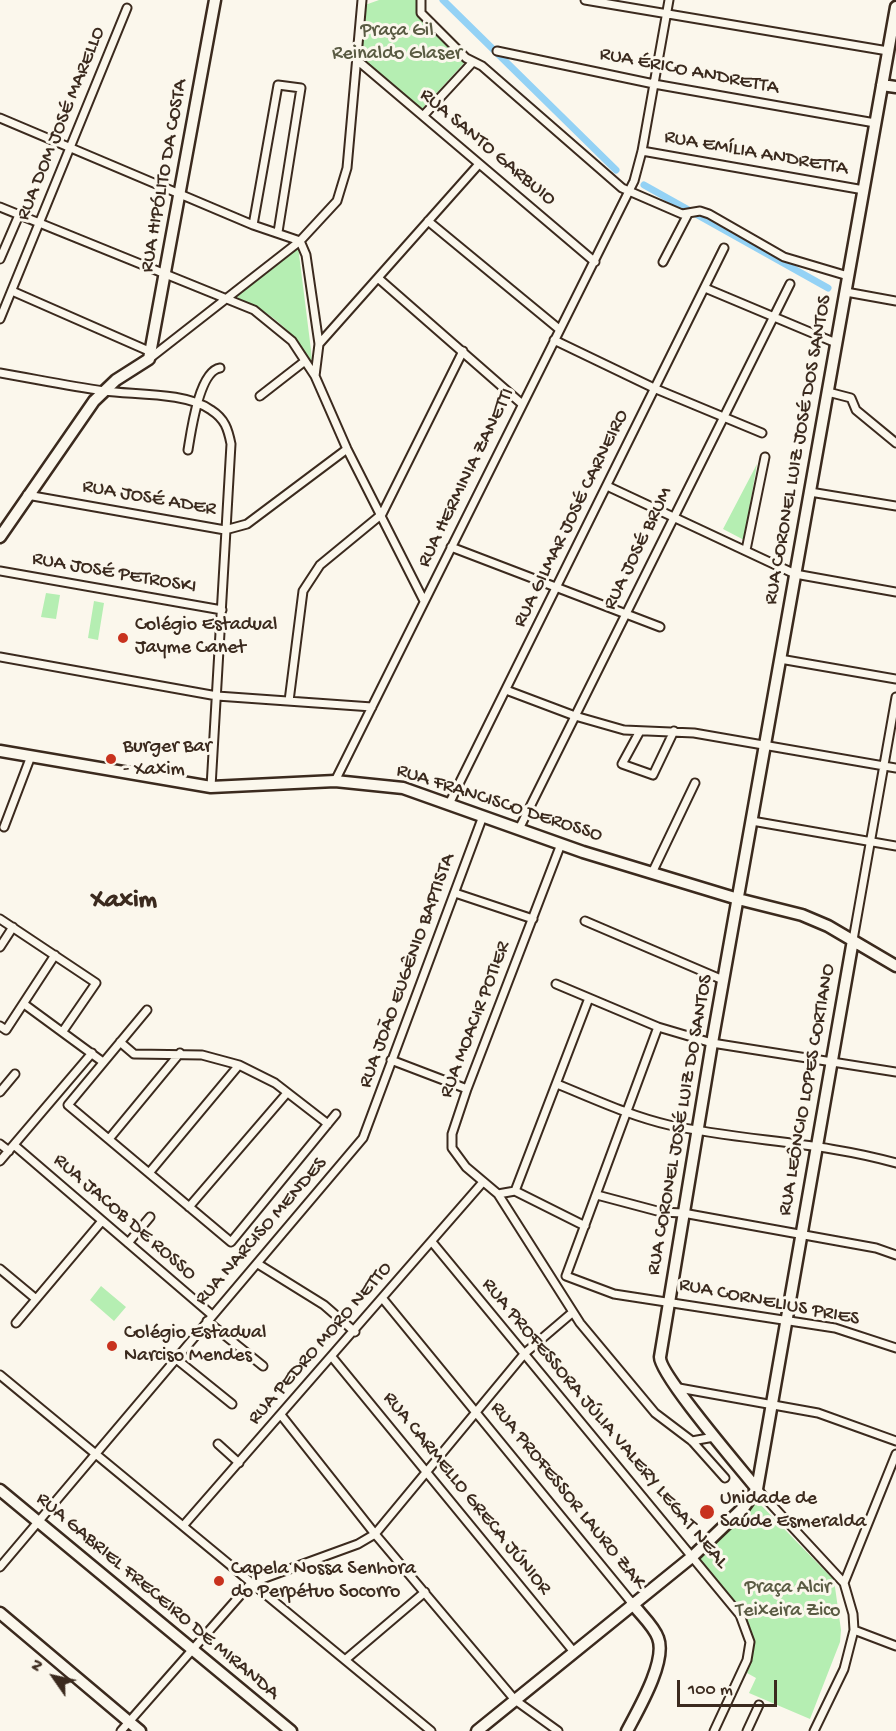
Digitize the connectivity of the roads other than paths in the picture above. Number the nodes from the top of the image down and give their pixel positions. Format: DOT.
graph roads {
  1 [pos="215,0"];
  2 [pos="362,0"];
  3 [pos="421,0"];
  4 [pos="585,0"];
  5 [pos="669,0"];
  6 [pos="896,7"];
  7 [pos="127,8"];
  8 [pos="666,15"];
  9 [pos="497,51"];
  10 [pos="888,51"];
  11 [pos="357,60"];
  12 [pos="472,63"];
  13 [pos="654,84"];
  14 [pos="882,85"];
  15 [pos="896,87"];
  16 [pos="423,116"];
  17 [pos="0,118"];
  18 [pos="875,123"];
  19 [pos="70,148"];
  20 [pos="642,151"];
  21 [pos="479,164"];
  22 [pos="630,190"];
  23 [pos="864,190"];
  24 [pos="180,195"];
  25 [pos="0,207"];
  26 [pos="691,213"];
  27 [pos="19,214"];
  28 [pos="428,221"];
  29 [pos="40,223"];
  30 [pos="253,225"];
  31 [pos="278,232"];
  32 [pos="300,241"];
  33 [pos="724,248"];
  34 [pos="0,259"];
  35 [pos="595,262"];
  36 [pos="663,262"];
  37 [pos="166,276"];
  38 [pos="848,276"];
  39 [pos="378,278"];
  40 [pos="790,284"];
  41 [pos="705,288"];
  42 [pos="12,291"];
  43 [pos="846,292"];
  44 [pos="223,299"];
  45 [pos="896,301"];
  46 [pos="774,318"];
  47 [pos="0,319"];
  48 [pos="559,329"];
  49 [pos="554,340"];
  50 [pos="837,343"];
  51 [pos="319,344"];
  52 [pos="463,351"];
  53 [pos="150,355"];
  54 [pos="304,361"];
  55 [pos="220,368"];
  56 [pos="0,373"];
  57 [pos="315,376"];
  58 [pos="656,389"];
  59 [pos="104,391"];
  60 [pos="828,392"];
  61 [pos="260,396"];
  62 [pos="198,402"];
  63 [pos="522,404"];
  64 [pos="725,415"];
  65 [pos="762,433"];
  66 [pos="896,443"];
  67 [pos="347,449"];
  68 [pos="188,450"];
  69 [pos="765,457"];
  70 [pos="607,486"];
  71 [pos="810,492"];
  72 [pos="27,495"];
  73 [pos="896,506"];
  74 [pos="382,514"];
  75 [pos="674,515"];
  76 [pos="225,530"];
  77 [pos="0,537"];
  78 [pos="451,547"];
  79 [pos="746,550"];
  80 [pos="0,571"];
  81 [pos="795,574"];
  82 [pos="556,588"];
  83 [pos="896,592"];
  84 [pos="424,601"];
  85 [pos="222,610"];
  86 [pos="626,614"];
  87 [pos="660,627"];
  88 [pos="0,657"];
  89 [pos="780,658"];
  90 [pos="896,679"];
  91 [pos="506,690"];
  92 [pos="217,696"];
  93 [pos="896,697"];
  94 [pos="289,701"];
  95 [pos="372,707"];
  96 [pos="575,716"];
  97 [pos="640,731"];
  98 [pos="674,731"];
  99 [pos="765,745"];
  100 [pos="1,753"];
  101 [pos="31,756"];
  102 [pos="884,766"];
  103 [pos="896,768"];
  104 [pos="335,781"];
  105 [pos="695,783"];
  106 [pos="211,787"];
  107 [pos="449,804"];
  108 [pos="483,816"];
  109 [pos="752,821"];
  110 [pos="4,827"];
  111 [pos="519,829"];
  112 [pos="871,842"];
  113 [pos="561,844"];
  114 [pos="896,846"];
  115 [pos="652,873"];
  116 [pos="455,892"];
  117 [pos="738,899"];
  118 [pos="0,919"];
  119 [pos="533,919"];
  120 [pos="585,921"];
  121 [pos="13,927"];
  122 [pos="854,940"];
  123 [pos="0,947"];
  124 [pos="54,955"];
  125 [pos="896,966"];
  126 [pos="723,980"];
  127 [pos="556,984"];
  128 [pos="589,998"];
  129 [pos="24,1004"];
  130 [pos="147,1010"];
  131 [pos="0,1026"];
  132 [pos="658,1027"];
  133 [pos="63,1031"];
  134 [pos="120,1042"];
  135 [pos="712,1043"];
  136 [pos="92,1053"];
  137 [pos="162,1053"];
  138 [pos="180,1053"];
  139 [pos="391,1060"];
  140 [pos="832,1060"];
  141 [pos="103,1062"];
  142 [pos="239,1065"];
  143 [pos="169,1066"];
  144 [pos="896,1072"];
  145 [pos="76,1073"];
  146 [pos="15,1074"];
  147 [pos="87,1082"];
  148 [pos="275,1083"];
  149 [pos="557,1084"];
  150 [pos="467,1089"];
  151 [pos="0,1092"];
  152 [pos="287,1093"];
  153 [pos="56,1096"];
  154 [pos="278,1104"];
  155 [pos="68,1105"];
  156 [pos="627,1113"];
  157 [pos="336,1114"];
  158 [pos="328,1124"];
  159 [pos="697,1129"];
  160 [pos="363,1138"];
  161 [pos="109,1139"];
  162 [pos="0,1144"];
  163 [pos="11,1148"];
  164 [pos="816,1148"];
  165 [pos="0,1161"];
  166 [pos="896,1163"];
  167 [pos="148,1173"];
  168 [pos="483,1182"];
  169 [pos="515,1191"];
  170 [pos="498,1194"];
  171 [pos="597,1195"];
  172 [pos="189,1207"];
  173 [pos="683,1213"];
  174 [pos="150,1217"];
  175 [pos="102,1221"];
  176 [pos="585,1226"];
  177 [pos="801,1235"];
  178 [pos="432,1242"];
  179 [pos="128,1243"];
  180 [pos="896,1255"];
  181 [pos="258,1264"];
  182 [pos="0,1269"];
  183 [pos="36,1299"];
  184 [pos="383,1299"];
  185 [pos="669,1301"];
  186 [pos="573,1312"];
  187 [pos="210,1318"];
  188 [pos="786,1319"];
  189 [pos="16,1323"];
  190 [pos="355,1332"];
  191 [pos="896,1348"];
  192 [pos="525,1353"];
  193 [pos="332,1357"];
  194 [pos="175,1358"];
  195 [pos="263,1366"];
  196 [pos="0,1375"];
  197 [pos="679,1388"];
  198 [pos="232,1404"];
  199 [pos="770,1405"];
  200 [pos="476,1413"];
  201 [pos="281,1415"];
  202 [pos="712,1438"];
  203 [pos="692,1441"];
  204 [pos="896,1441"];
  205 [pos="218,1444"];
  206 [pos="95,1454"];
  207 [pos="896,1454"];
  208 [pos="239,1463"];
  209 [pos="426,1473"];
  210 [pos="725,1478"];
  211 [pos="757,1489"];
  212 [pos="0,1490"];
  213 [pos="38,1522"];
  214 [pos="183,1526"];
  215 [pos="375,1534"];
  216 [pos="693,1556"];
  217 [pos="0,1567"];
  218 [pos="251,1583"];
  219 [pos="844,1583"];
  220 [pos="425,1592"];
  221 [pos="633,1604"];
  222 [pos="1,1616"];
  223 [pos="854,1630"];
  224 [pos="896,1646"];
  225 [pos="192,1650"];
  226 [pos="574,1652"];
  227 [pos="345,1660"];
  228 [pos="515,1700"];
  229 [pos="759,1705"];
  230 [pos="130,1722"];
  231 [pos="121,1731"];
  232 [pos="140,1731"];
  233 [pos="291,1731"];
  234 [pos="431,1731"];
  235 [pos="477,1731"];
  236 [pos="558,1731"];
  237 [pos="627,1731"];
  238 [pos="714,1731"];
  239 [pos="747,1731"];
  240 [pos="814,1731"];
  1 -- 24 [label="street, RUA HIPÓLITO DA COSTA"];
  2 -- 11 [label="street"];
  3 -- 12 [label="street"];
  4 -- 8 [label="street"];
  5 -- 8 [label="street, RUA HERMINIA ZANETTI"];
  6 -- 10 [label="street, RUA CORONEL LUIZ JOSÉ DOS SANTOS"];
  7 -- 19 [label="street, RUA DOM JOSÉ MARELLO"];
  8 -- 10 [label="street"];
  8 -- 13 [label="street, RUA HERMINIA ZANETTI"];
  9 -- 13 [label="street, RUA ÉRICO ANDRETTA"];
  10 -- 14 [label="street, RUA CORONEL LUIZ JOSÉ DOS SANTOS"];
  11 -- 16 [label="street, RUA SANTO GARBUIO"];
  11 -- 32 [label="street"];
  12 -- 16 [label="street"];
  12 -- 22 [label="street"];
  13 -- 18 [label="street, RUA ÉRICO ANDRETTA"];
  13 -- 20 [label="street, RUA HERMINIA ZANETTI"];
  14 -- 15 [label="street"];
  14 -- 18 [label="street, RUA CORONEL LUIZ JOSÉ DOS SANTOS"];
  16 -- 21 [label="street, RUA SANTO GARBUIO"];
  17 -- 19 [label="street"];
  18 -- 23 [label="street, RUA CORONEL LUIZ JOSÉ DOS SANTOS"];
  19 -- 24 [label="street"];
  19 -- 29 [label="street, RUA DOM JOSÉ MARELLO"];
  20 -- 22 [label="street, RUA HERMINIA ZANETTI"];
  20 -- 23 [label="street, RUA EMÍLIA ANDRETTA"];
  21 -- 28 [label="street"];
  21 -- 35 [label="street, RUA SANTO GARBUIO"];
  22 -- 26 [label="street"];
  22 -- 35 [label="street, RUA HERMINIA ZANETTI"];
  23 -- 38 [label="street, RUA CORONEL LUIZ JOSÉ DOS SANTOS"];
  24 -- 30 [label="street"];
  24 -- 37 [label="street, RUA HIPÓLITO DA COSTA"];
  25 -- 27 [label="street"];
  26 -- 36 [label="street"];
  26 -- 38 [label="street"];
  27 -- 29 [label="street"];
  27 -- 34 [label="street"];
  28 -- 39 [label="street"];
  28 -- 48 [label="street"];
  29 -- 37 [label="street"];
  29 -- 42 [label="street, RUA DOM JOSÉ MARELLO"];
  30 -- 31 [label="street"];
  30 -- 31 [label="street"];
  31 -- 32 [label="street"];
  32 -- 44 [label="street"];
  32 -- 51 [label="street"];
  33 -- 41 [label="street, RUA GILMAR JOSÉ CARNEIRO"];
  35 -- 48 [label="street, RUA HERMINIA ZANETTI"];
  37 -- 44 [label="street"];
  37 -- 53 [label="street, RUA HIPÓLITO DA COSTA"];
  38 -- 43 [label="street, RUA CORONEL LUIZ JOSÉ DOS SANTOS"];
  39 -- 51 [label="street"];
  39 -- 52 [label="street"];
  40 -- 46 [label="street, RUA JOSÉ BRUM"];
  41 -- 46 [label="street"];
  41 -- 58 [label="street, RUA GILMAR JOSÉ CARNEIRO"];
  42 -- 47 [label="street, RUA DOM JOSÉ MARELLO"];
  42 -- 53 [label="street"];
  43 -- 45 [label="street"];
  43 -- 50 [label="street, RUA CORONEL LUIZ JOSÉ DOS SANTOS"];
  44 -- 53 [label="street"];
  44 -- 54 [label="street"];
  46 -- 50 [label="street"];
  46 -- 64 [label="street, RUA JOSÉ BRUM"];
  48 -- 49 [label="street, RUA HERMINIA ZANETTI"];
  49 -- 58 [label="street"];
  49 -- 63 [label="street, RUA HERMINIA ZANETTI"];
  50 -- 60 [label="street, RUA CORONEL LUIZ JOSÉ DOS SANTOS"];
  51 -- 57 [label="street"];
  52 -- 63 [label="street"];
  52 -- 74 [label="street"];
  53 -- 59 [label="street"];
  54 -- 57 [label="street"];
  54 -- 61 [label="street"];
  55 -- 62 [label="street"];
  56 -- 59 [label="street"];
  57 -- 67 [label="street"];
  58 -- 64 [label="street"];
  58 -- 70 [label="street, RUA GILMAR JOSÉ CARNEIRO"];
  59 -- 62 [label="street"];
  59 -- 72 [label="street"];
  60 -- 66 [label="street"];
  60 -- 71 [label="street, RUA CORONEL LUIZ JOSÉ DOS SANTOS"];
  62 -- 68 [label="street"];
  62 -- 76 [label="street"];
  63 -- 78 [label="street, RUA HERMINIA ZANETTI"];
  64 -- 65 [label="street"];
  64 -- 75 [label="street, RUA JOSÉ BRUM"];
  67 -- 74 [label="street"];
  67 -- 76 [label="street, RUA JOSÉ ADER"];
  69 -- 79 [label="street"];
  70 -- 75 [label="street"];
  70 -- 82 [label="street, RUA GILMAR JOSÉ CARNEIRO"];
  71 -- 73 [label="street"];
  71 -- 81 [label="street, RUA CORONEL LUIZ JOSÉ DOS SANTOS"];
  72 -- 76 [label="street, RUA JOSÉ ADER"];
  72 -- 77 [label="street"];
  74 -- 84 [label="street"];
  74 -- 94 [label="street"];
  75 -- 79 [label="street"];
  75 -- 86 [label="street, RUA JOSÉ BRUM"];
  76 -- 85 [label="street"];
  78 -- 82 [label="street"];
  78 -- 84 [label="street, RUA HERMINIA ZANETTI"];
  79 -- 81 [label="street"];
  80 -- 85 [label="street, RUA JOSÉ PETROSKI"];
  81 -- 83 [label="street"];
  81 -- 89 [label="street, RUA CORONEL LUIZ JOSÉ DOS SANTOS"];
  82 -- 86 [label="street"];
  82 -- 91 [label="street, RUA GILMAR JOSÉ CARNEIRO"];
  84 -- 95 [label="street, RUA HERMINIA ZANETTI"];
  85 -- 92 [label="street"];
  86 -- 87 [label="street"];
  86 -- 96 [label="street, RUA JOSÉ BRUM"];
  88 -- 92 [label="street"];
  89 -- 90 [label="street"];
  89 -- 99 [label="street, RUA CORONEL LUIZ JOSÉ DOS SANTOS"];
  91 -- 96 [label="street"];
  91 -- 107 [label="street, RUA GILMAR JOSÉ CARNEIRO"];
  92 -- 94 [label="street"];
  92 -- 106 [label="street"];
  93 -- 102 [label="street, RUA LEÔNCIO LOPES CORTIANO"];
  94 -- 95 [label="street"];
  95 -- 104 [label="street, RUA HERMINIA ZANETTI"];
  96 -- 97 [label="street"];
  96 -- 111 [label="street, RUA JOSÉ BRUM"];
  97 -- 98 [label="street"];
  97 -- 98 [label="street"];
  98 -- 99 [label="street"];
  99 -- 102 [label="street"];
  99 -- 109 [label="street, RUA CORONEL LUIZ JOSÉ DOS SANTOS"];
  100 -- 101 [label="street, RUA FRANCISCO DEROSSO"];
  101 -- 106 [label="street, RUA FRANCISCO DEROSSO"];
  101 -- 110 [label="street"];
  102 -- 103 [label="street"];
  102 -- 112 [label="street, RUA LEÔNCIO LOPES CORTIANO"];
  104 -- 106 [label="street, RUA FRANCISCO DEROSSO"];
  104 -- 107 [label="street, RUA FRANCISCO DEROSSO"];
  105 -- 115 [label="street"];
  107 -- 108 [label="street, RUA FRANCISCO DEROSSO"];
  108 -- 111 [label="street, RUA FRANCISCO DEROSSO"];
  108 -- 116 [label="street, RUA JOÃO EUGÊNIO BAPTISTA"];
  109 -- 112 [label="street"];
  109 -- 117 [label="street, RUA CORONEL LUIZ JOSÉ DOS SANTOS"];
  111 -- 113 [label="street, RUA FRANCISCO DEROSSO"];
  112 -- 114 [label="street"];
  112 -- 122 [label="street, RUA LEÔNCIO LOPES CORTIANO"];
  113 -- 115 [label="street, RUA FRANCISCO DEROSSO"];
  113 -- 119 [label="street, RUA MOACIR POTIER"];
  115 -- 117 [label="street, RUA FRANCISCO DEROSSO"];
  116 -- 119 [label="street"];
  116 -- 139 [label="street, RUA JOÃO EUGÊNIO BAPTISTA"];
  117 -- 122 [label="street, RUA FRANCISCO DEROSSO"];
  117 -- 126 [label="street, RUA CORONEL JOSÉ LUIZ DO SANTOS"];
  118 -- 121 [label="street"];
  119 -- 150 [label="street, RUA MOACIR POTIER"];
  120 -- 126 [label="street"];
  121 -- 123 [label="street"];
  121 -- 124 [label="street"];
  122 -- 125 [label="street, RUA FRANCISCO DEROSSO"];
  122 -- 140 [label="street, RUA LEÔNCIO LOPES CORTIANO"];
  124 -- 129 [label="street"];
  124 -- 133 [label="street"];
  126 -- 135 [label="street, RUA CORONEL JOSÉ LUIZ DO SANTOS"];
  127 -- 128 [label="street"];
  128 -- 132 [label="street"];
  128 -- 149 [label="street"];
  129 -- 131 [label="street"];
  129 -- 133 [label="street"];
  130 -- 134 [label="street"];
  132 -- 135 [label="street"];
  132 -- 156 [label="street"];
  133 -- 136 [label="street"];
  134 -- 137 [label="street"];
  134 -- 141 [label="street"];
  135 -- 140 [label="street"];
  135 -- 159 [label="street, RUA CORONEL JOSÉ LUIZ DO SANTOS"];
  136 -- 141 [label="street"];
  136 -- 145 [label="street"];
  137 -- 138 [label="street"];
  137 -- 143 [label="street"];
  138 -- 142 [label="street"];
  138 -- 143 [label="street"];
  139 -- 150 [label="street"];
  139 -- 160 [label="street, RUA JOÃO EUGÊNIO BAPTISTA"];
  140 -- 144 [label="street"];
  140 -- 164 [label="street, RUA LEÔNCIO LOPES CORTIANO"];
  141 -- 147 [label="street"];
  142 -- 148 [label="street"];
  142 -- 167 [label="street"];
  143 -- 161 [label="street"];
  145 -- 147 [label="street"];
  145 -- 153 [label="street"];
  146 -- 151 [label="street"];
  147 -- 155 [label="street"];
  148 -- 152 [label="street"];
  148 -- 154 [label="street"];
  149 -- 156 [label="street"];
  149 -- 169 [label="street"];
  150 -- 168 [label="street, RUA MOACIR POTIER"];
  152 -- 154 [label="street"];
  152 -- 158 [label="street"];
  153 -- 155 [label="street"];
  153 -- 163 [label="street"];
  154 -- 172 [label="street"];
  155 -- 161 [label="street"];
  156 -- 159 [label="street"];
  156 -- 171 [label="street"];
  157 -- 158 [label="street"];
  158 -- 172 [label="street"];
  159 -- 164 [label="street"];
  159 -- 173 [label="street, RUA CORONEL JOSÉ LUIZ DO SANTOS"];
  160 -- 181 [label="street, RUA NARCISO MENDES"];
  161 -- 167 [label="street"];
  162 -- 163 [label="street, RUA JACOB DE ROSSO"];
  163 -- 165 [label="street"];
  163 -- 175 [label="street, RUA JACOB DE ROSSO"];
  164 -- 166 [label="street"];
  164 -- 177 [label="street, RUA LEÔNCIO LOPES CORTIANO"];
  167 -- 172 [label="street"];
  168 -- 170 [label="street, RUA MOACIR POTIER"];
  168 -- 178 [label="street, RUA PEDRO MORO NETTO"];
  169 -- 170 [label="street"];
  169 -- 176 [label="street"];
  170 -- 186 [label="street, RUA MOACIR POTIER"];
  171 -- 173 [label="street"];
  171 -- 176 [label="street"];
  173 -- 177 [label="street"];
  173 -- 185 [label="street, RUA CORONEL JOSÉ LUIZ DO SANTOS"];
  174 -- 179 [label="street"];
  175 -- 179 [label="street, RUA JACOB DE ROSSO"];
  175 -- 183 [label="street"];
  176 -- 185 [label="street, RUA CORNELIUS PRIES"];
  177 -- 180 [label="street"];
  177 -- 188 [label="street, RUA LEÔNCIO LOPES CORTIANO"];
  178 -- 184 [label="street, RUA PEDRO MORO NETTO"];
  178 -- 192 [label="street, RUA PROFESSORA JÚLIA VALERY LEGAT NEAL"];
  179 -- 187 [label="street, RUA JACOB DE ROSSO"];
  181 -- 187 [label="street, RUA NARCISO MENDES"];
  181 -- 190 [label="street"];
  182 -- 183 [label="street"];
  183 -- 189 [label="street"];
  184 -- 190 [label="street, RUA PEDRO MORO NETTO"];
  184 -- 200 [label="street, RUA PROFESSOR LAURO ZAK"];
  185 -- 188 [label="street, RUA CORNELIUS PRIES"];
  185 -- 197 [label="street, RUA CORONEL JOSÉ LUIZ DO SANTOS"];
  186 -- 192 [label="street"];
  186 -- 203 [label="street, RUA MOACIR POTIER"];
  187 -- 194 [label="street, RUA NARCISO MENDES"];
  187 -- 195 [label="street, RUA JACOB DE ROSSO"];
  188 -- 191 [label="street, RUA CORNELIUS PRIES"];
  188 -- 199 [label="street, RUA LEÔNCIO LOPES CORTIANO"];
  190 -- 193 [label="street, RUA PEDRO MORO NETTO"];
  192 -- 200 [label="street"];
  192 -- 216 [label="street, RUA PROFESSORA JÚLIA VALERY LEGAT NEAL"];
  193 -- 201 [label="street, RUA PEDRO MORO NETTO"];
  193 -- 209 [label="street, RUA CARMELLO GRECA JÚNIOR"];
  194 -- 198 [label="street"];
  194 -- 206 [label="street, RUA NARCISO MENDES"];
  196 -- 206 [label="street"];
  197 -- 199 [label="street"];
  197 -- 202 [label="street"];
  199 -- 204 [label="street"];
  199 -- 211 [label="street, RUA LEÔNCIO LOPES CORTIANO"];
  200 -- 209 [label="street"];
  200 -- 221 [label="street, RUA PROFESSOR LAURO ZAK"];
  201 -- 208 [label="street, RUA PEDRO MORO NETTO"];
  201 -- 215 [label="street"];
  202 -- 203 [label="street"];
  202 -- 211 [label="street"];
  203 -- 210 [label="street, RUA MOACIR POTIER"];
  205 -- 208 [label="street"];
  206 -- 213 [label="street, RUA NARCISO MENDES"];
  206 -- 214 [label="street"];
  207 -- 219 [label="street"];
  208 -- 214 [label="street, RUA PEDRO MORO NETTO"];
  209 -- 215 [label="street"];
  209 -- 226 [label="street, RUA CARMELLO GRECA JÚNIOR"];
  211 -- 216 [label="street"];
  211 -- 219 [label="street"];
  212 -- 213 [label="street, RUA GABRIEL FRECEIRO DE MIRANDA"];
  213 -- 217 [label="street, RUA NARCISO MENDES"];
  213 -- 225 [label="street, RUA GABRIEL FRECEIRO DE MIRANDA"];
  214 -- 218 [label="street"];
  215 -- 218 [label="street"];
  215 -- 220 [label="street"];
  216 -- 221 [label="street"];
  216 -- 238 [label="street, RUA PROFESSORA JÚLIA VALERY LEGAT NEAL"];
  218 -- 225 [label="street"];
  218 -- 227 [label="street"];
  219 -- 223 [label="street"];
  220 -- 227 [label="street"];
  220 -- 228 [label="street"];
  221 -- 226 [label="street"];
  221 -- 237 [label="street, RUA PROFESSOR LAURO ZAK"];
  222 -- 230 [label="street"];
  223 -- 224 [label="street"];
  223 -- 240 [label="street"];
  225 -- 230 [label="street"];
  225 -- 233 [label="street, RUA GABRIEL FRECEIRO DE MIRANDA"];
  226 -- 228 [label="street"];
  227 -- 234 [label="street"];
  228 -- 235 [label="street"];
  228 -- 236 [label="street"];
  229 -- 239 [label="street"];
  230 -- 231 [label="street"];
  230 -- 232 [label="street"];
}
